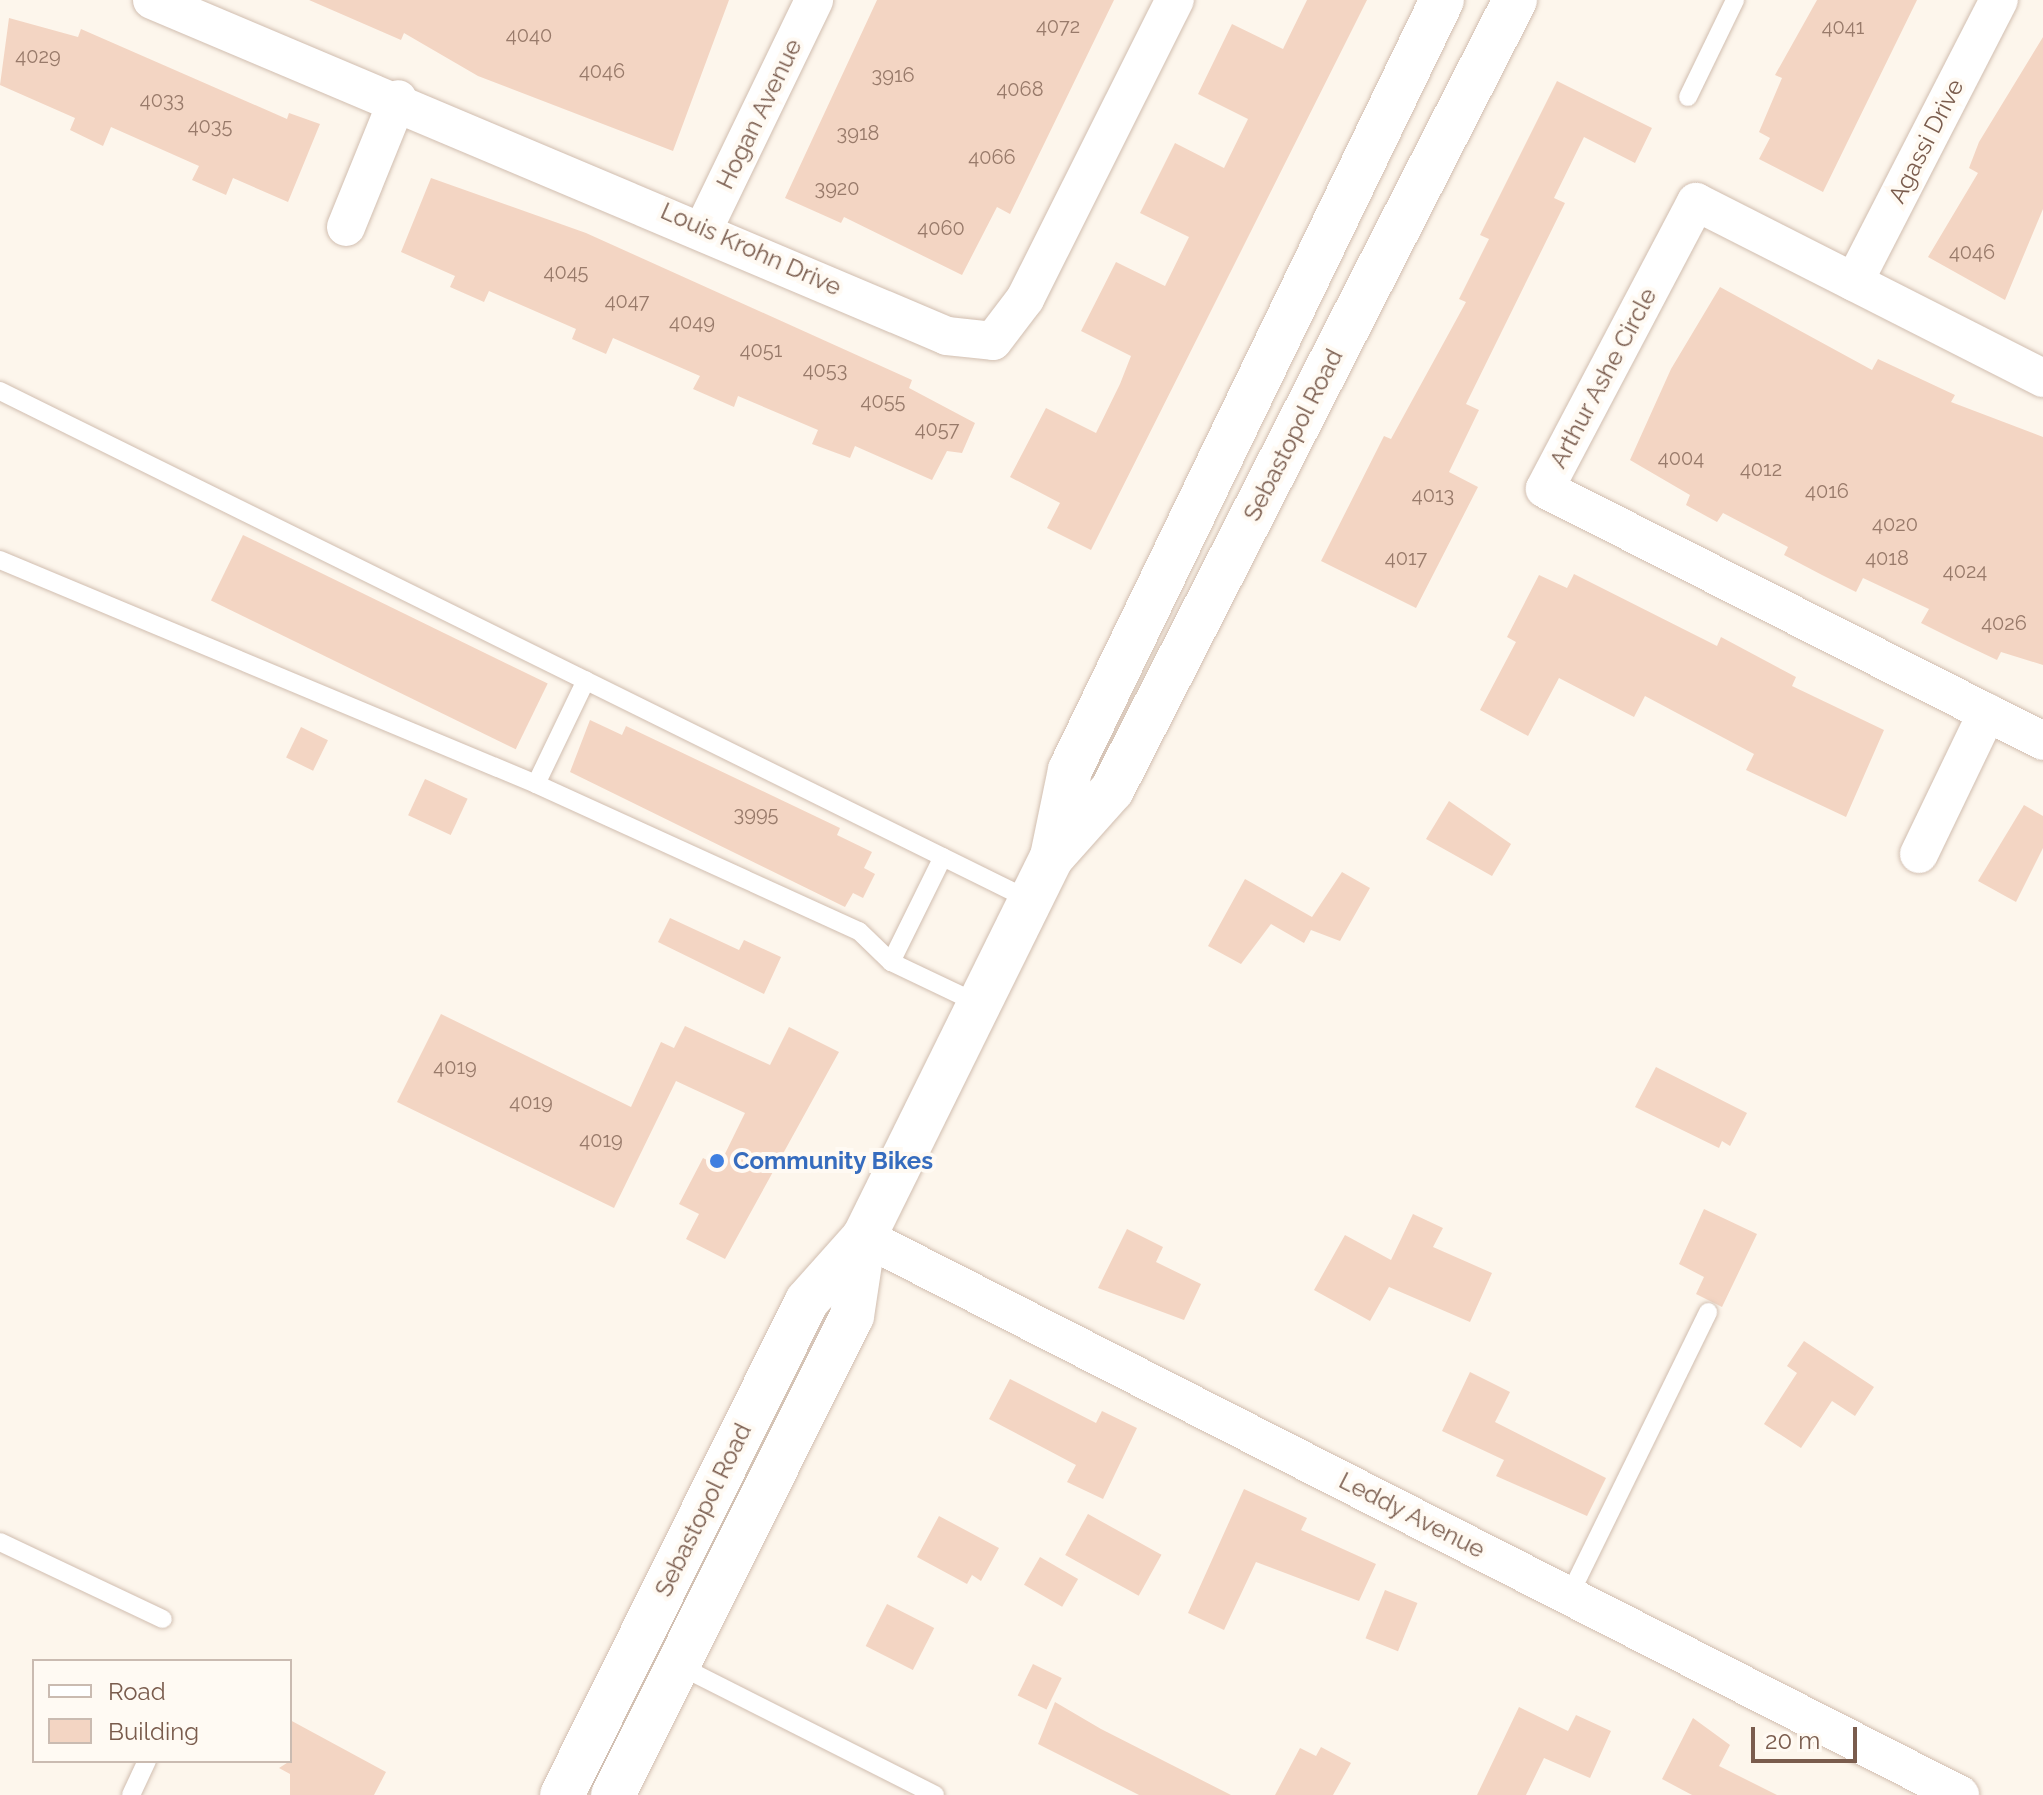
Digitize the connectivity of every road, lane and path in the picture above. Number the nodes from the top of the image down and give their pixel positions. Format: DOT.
graph roads {
  1 [pos="152,0"];
  2 [pos="814,0"];
  3 [pos="1175,0"];
  4 [pos="1442,0"];
  5 [pos="1515,0"];
  6 [pos="1735,0"];
  7 [pos="1999,0"];
  8 [pos="1688,97"];
  9 [pos="398,99"];
  10 [pos="346,227"];
  11 [pos="704,228"];
  12 [pos="1854,282"];
  13 [pos="2043,378"];
  14 [pos="0,391"];
  15 [pos="0,560"];
  16 [pos="586,680"];
  17 [pos="1987,713"];
  18 [pos="2043,741"];
  19 [pos="536,784"];
  20 [pos="1919,854"];
  21 [pos="943,857"];
  22 [pos="1052,857"];
  23 [pos="1031,900"];
  24 [pos="891,962"];
  25 [pos="979,1004"];
  26 [pos="864,1237"];
  27 [pos="1708,1312"];
  28 [pos="0,1542"];
  29 [pos="1570,1594"];
  30 [pos="163,1619"];
  31 [pos="678,1665"];
  32 [pos="146,1763"];
  33 [pos="131,1795"];
  34 [pos="562,1795"];
  35 [pos="613,1795"];
  36 [pos="935,1795"];
  37 [pos="1960,1795"];
  1 -- 9 [label="street, Louis Krohn Drive"];
  2 -- 11 [label="street, Hogan Avenue"];
  3 -- 11 [label="street, Louis Krohn Drive"];
  4 -- 22 [label="main road, Sebastopol Road"];
  5 -- 22 [label="main road, Sebastopol Road"];
  6 -- 8 [label="lane"];
  7 -- 12 [label="street, Agassi Drive"];
  9 -- 10 [label="street"];
  9 -- 11 [label="street, Louis Krohn Drive"];
  12 -- 13 [label="street, Arthur Ashe Circle"];
  12 -- 17 [label="street, Arthur Ashe Circle"];
  14 -- 16 [label="lane"];
  15 -- 19 [label="lane"];
  16 -- 19 [label="lane"];
  16 -- 21 [label="lane"];
  17 -- 18 [label="street, Arthur Ashe Circle"];
  17 -- 20 [label="street"];
  19 -- 24 [label="lane"];
  21 -- 23 [label="lane"];
  21 -- 24 [label="lane"];
  22 -- 23 [label="main road, Sebastopol Road"];
  23 -- 25 [label="main road, Sebastopol Road"];
  24 -- 25 [label="lane"];
  25 -- 26 [label="main road, Sebastopol Road"];
  26 -- 29 [label="street, Leddy Avenue"];
  26 -- 31 [label="main road, Sebastopol Road"];
  26 -- 34 [label="main road, Sebastopol Road"];
  27 -- 29 [label="lane"];
  28 -- 30 [label="lane"];
  29 -- 37 [label="street, Leddy Avenue"];
  31 -- 35 [label="main road, Sebastopol Road"];
  31 -- 36 [label="lane"];
  32 -- 33 [label="lane"];
}
